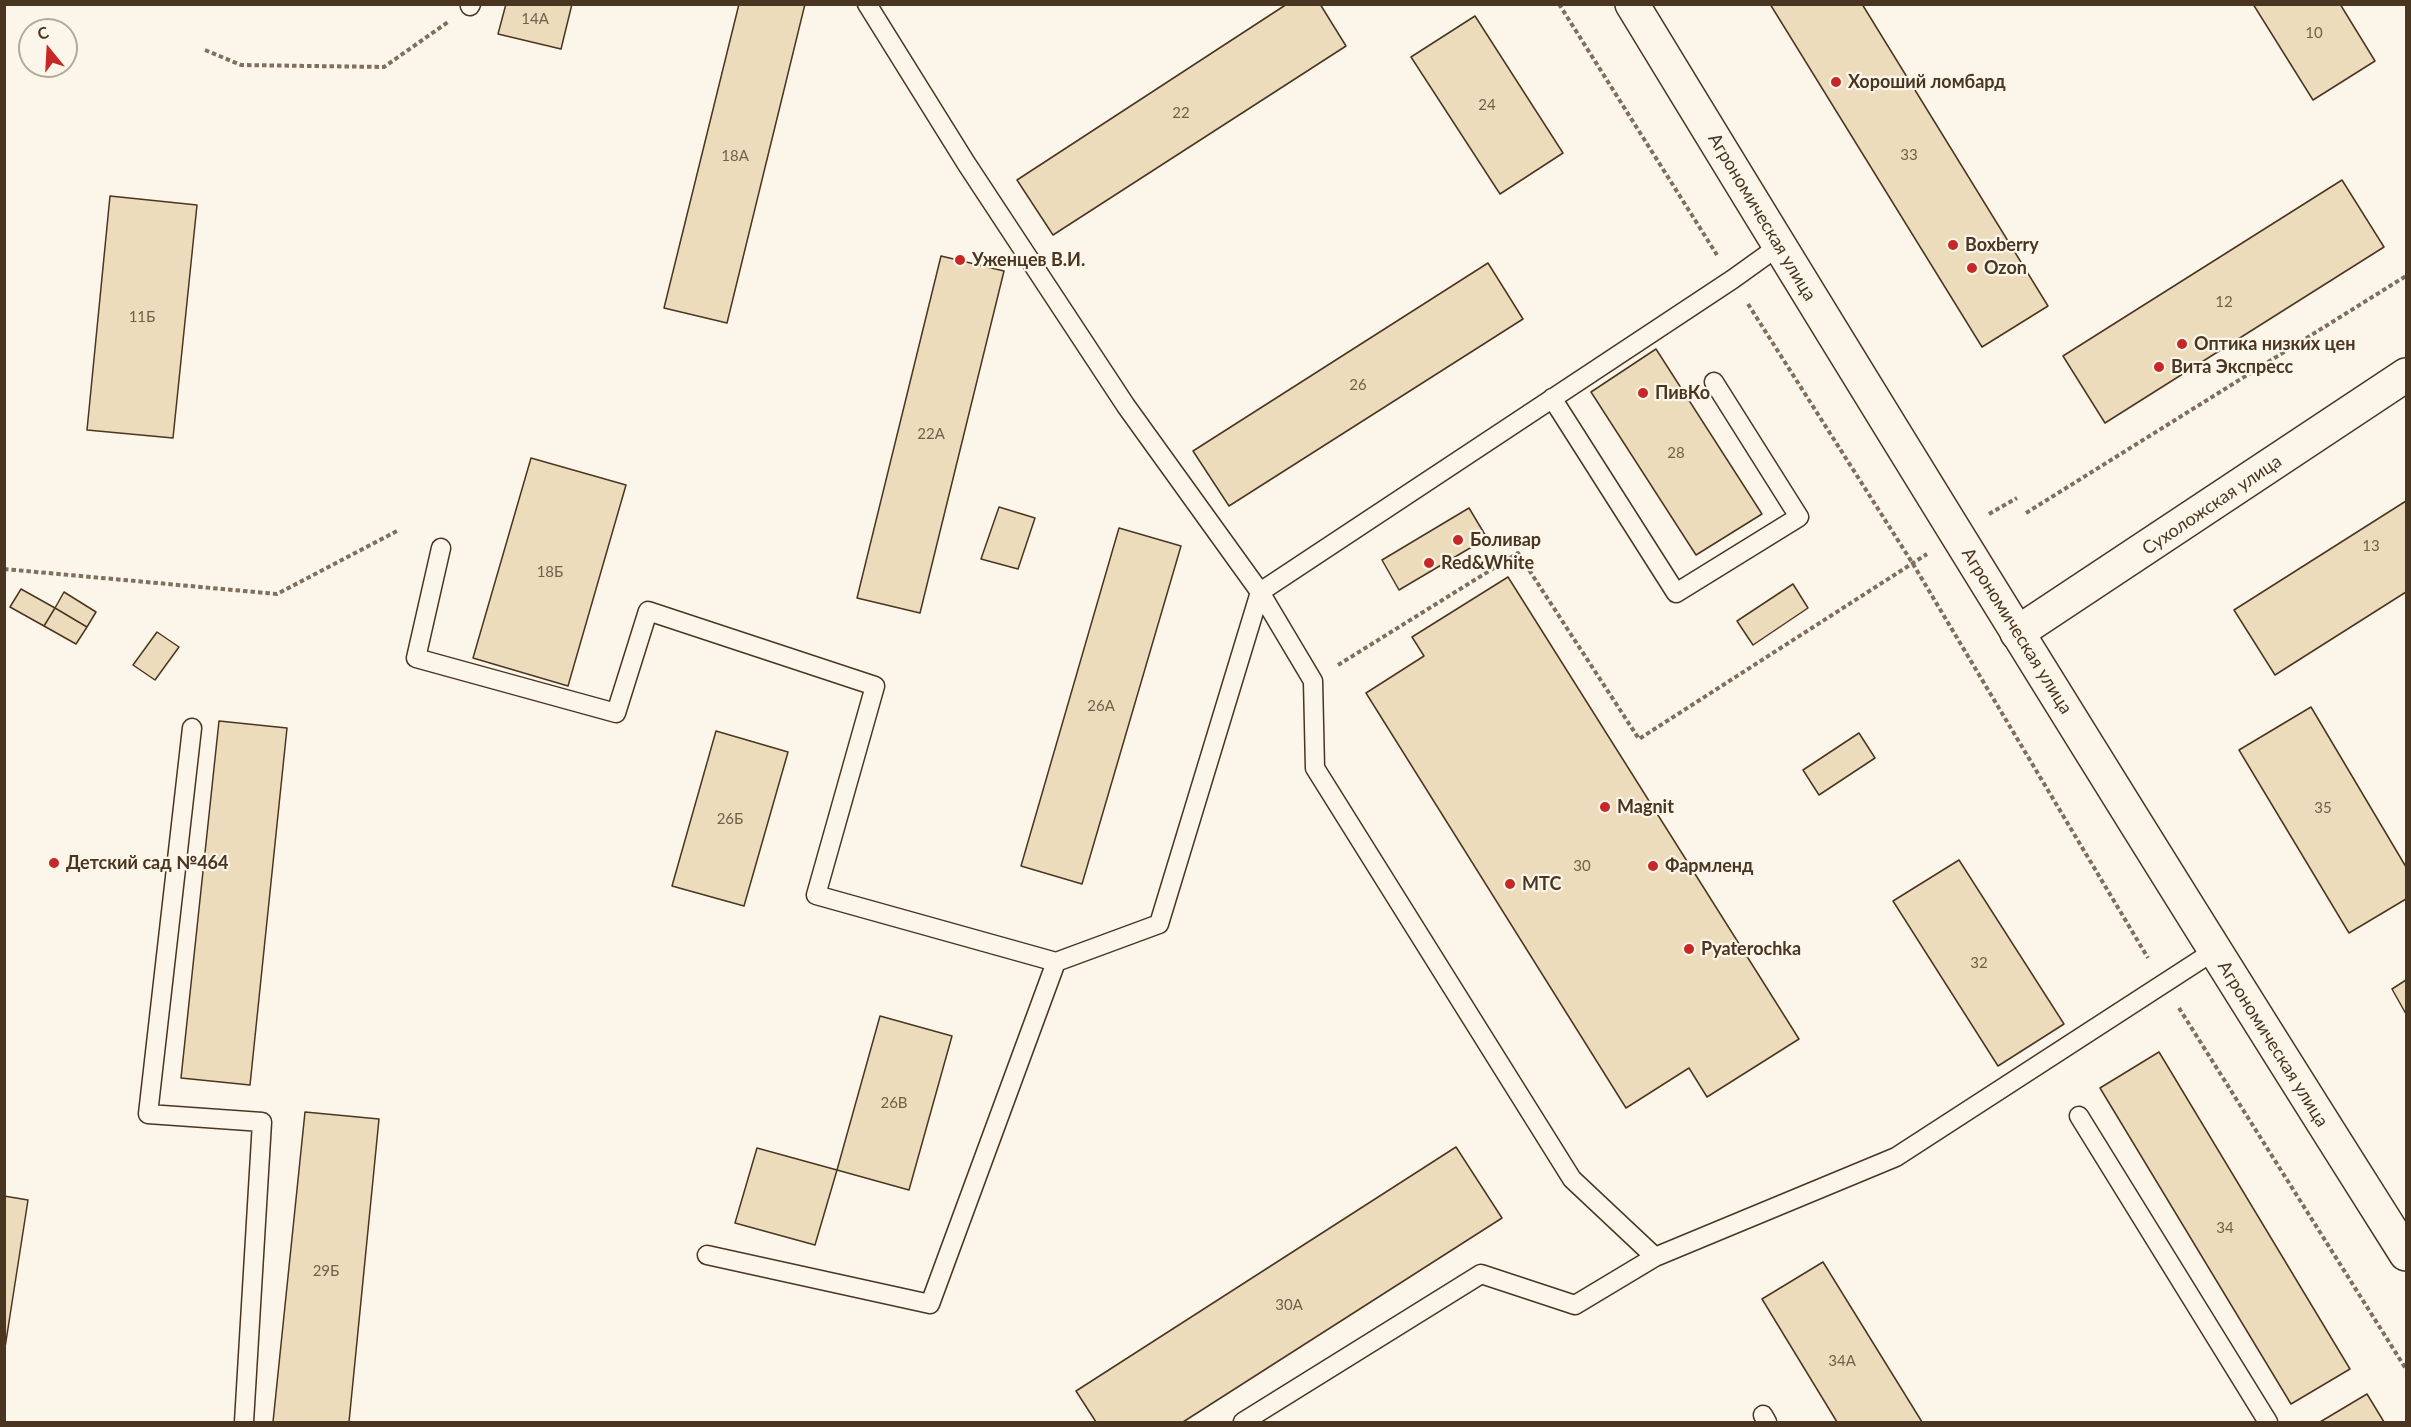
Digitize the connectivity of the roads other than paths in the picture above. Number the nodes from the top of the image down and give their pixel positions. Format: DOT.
graph roads {
  1 [pos="867,4"];
  2 [pos="1632,4"];
  3 [pos="1779,246"];
  4 [pos="2406,375"];
  5 [pos="1714,382"];
  6 [pos="1552,398"];
  7 [pos="441,548"];
  8 [pos="1260,592"];
  9 [pos="2017,633"];
  10 [pos="192,728"];
  11 [pos="2214,951"];
  12 [pos="1056,962"];
  13 [pos="2079,1116"];
  14 [pos="2406,1254"];
  15 [pos="707,1255"];
  16 [pos="1655,1257"];
  17 [pos="244,1422"];
  18 [pos="1243,1422"];
  19 [pos="2268,1422"];
  1 -- 8 [label="lane"];
  2 -- 3 [label="street, Агрономическая улица"];
  3 -- 6 [label="lane"];
  3 -- 9 [label="street, Агрономическая улица"];
  4 -- 9 [label="street, Сухоложская улица"];
  5 -- 6 [label="lane"];
  6 -- 8 [label="lane"];
  7 -- 12 [label="lane"];
  8 -- 12 [label="lane"];
  8 -- 16 [label="lane"];
  9 -- 11 [label="street, Агрономическая улица"];
  10 -- 17 [label="lane"];
  11 -- 14 [label="street, Агрономическая улица"];
  11 -- 16 [label="lane"];
  12 -- 15 [label="lane"];
  13 -- 19 [label="lane"];
  16 -- 18 [label="lane"];
}
